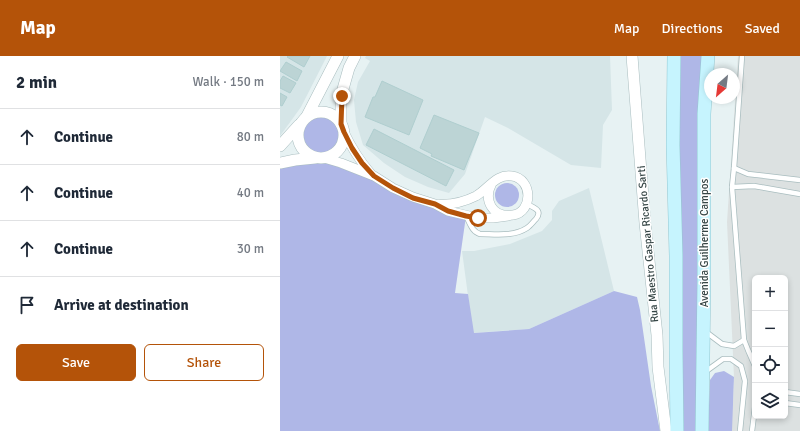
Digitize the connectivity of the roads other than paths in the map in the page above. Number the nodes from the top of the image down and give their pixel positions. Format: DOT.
graph roads {
  1 [pos="338,56"];
  2 [pos="355,56"];
  3 [pos="632,56"];
  4 [pos="674,56"];
  5 [pos="708,56"];
  6 [pos="742,56"];
  7 [pos="304,119"];
  8 [pos="342,128"];
  9 [pos="280,146"];
  10 [pos="320,158"];
  11 [pos="280,163"];
  12 [pos="734,168"];
  13 [pos="374,176"];
  14 [pos="800,180"];
  15 [pos="492,183"];
  16 [pos="732,187"];
  17 [pos="800,194"];
  18 [pos="435,204"];
  19 [pos="527,204"];
  20 [pos="466,216"];
  21 [pos="508,216"];
  22 [pos="704,330"];
  23 [pos="744,340"];
  24 [pos="752,359"];
  25 [pos="703,373"];
  26 [pos="788,392"];
  27 [pos="800,394"];
  28 [pos="788,403"];
  29 [pos="800,405"];
  30 [pos="754,419"];
  31 [pos="666,431"];
  32 [pos="677,431"];
  33 [pos="702,431"];
  34 [pos="740,431"];
  35 [pos="752,431"];
  1 -- 7 [label="street"];
  2 -- 8 [label="street"];
  3 -- 31 [label="street, Rua Maestro Gaspar Ricardo Sarti"];
  4 -- 32 [label="main road"];
  5 -- 22 [label="main road, Avenida Guilherme Campos"];
  6 -- 12 [label="lane"];
  7 -- 8 [label="street"];
  7 -- 9 [label="street"];
  7 -- 10 [label="street"];
  8 -- 10 [label="street"];
  8 -- 13 [label="street"];
  10 -- 11 [label="street"];
  10 -- 13 [label="street"];
  12 -- 14 [label="lane"];
  12 -- 16 [label="lane"];
  13 -- 18 [label="street"];
  15 -- 18 [label="street"];
  15 -- 19 [label="street"];
  15 -- 21 [label="street"];
  16 -- 17 [label="lane"];
  16 -- 23 [label="lane"];
  18 -- 20 [label="street"];
  19 -- 20 [label="lane"];
  19 -- 21 [label="street"];
  20 -- 21 [label="street"];
  22 -- 23 [label="lane"];
  22 -- 25 [label="main road, Avenida Guilherme Campos"];
  23 -- 24 [label="lane"];
  25 -- 33 [label="main road, Avenida Guilherme Campos"];
  25 -- 34 [label="lane"];
  26 -- 27 [label="lane"];
  28 -- 29 [label="lane"];
  30 -- 35 [label="lane"];
}
